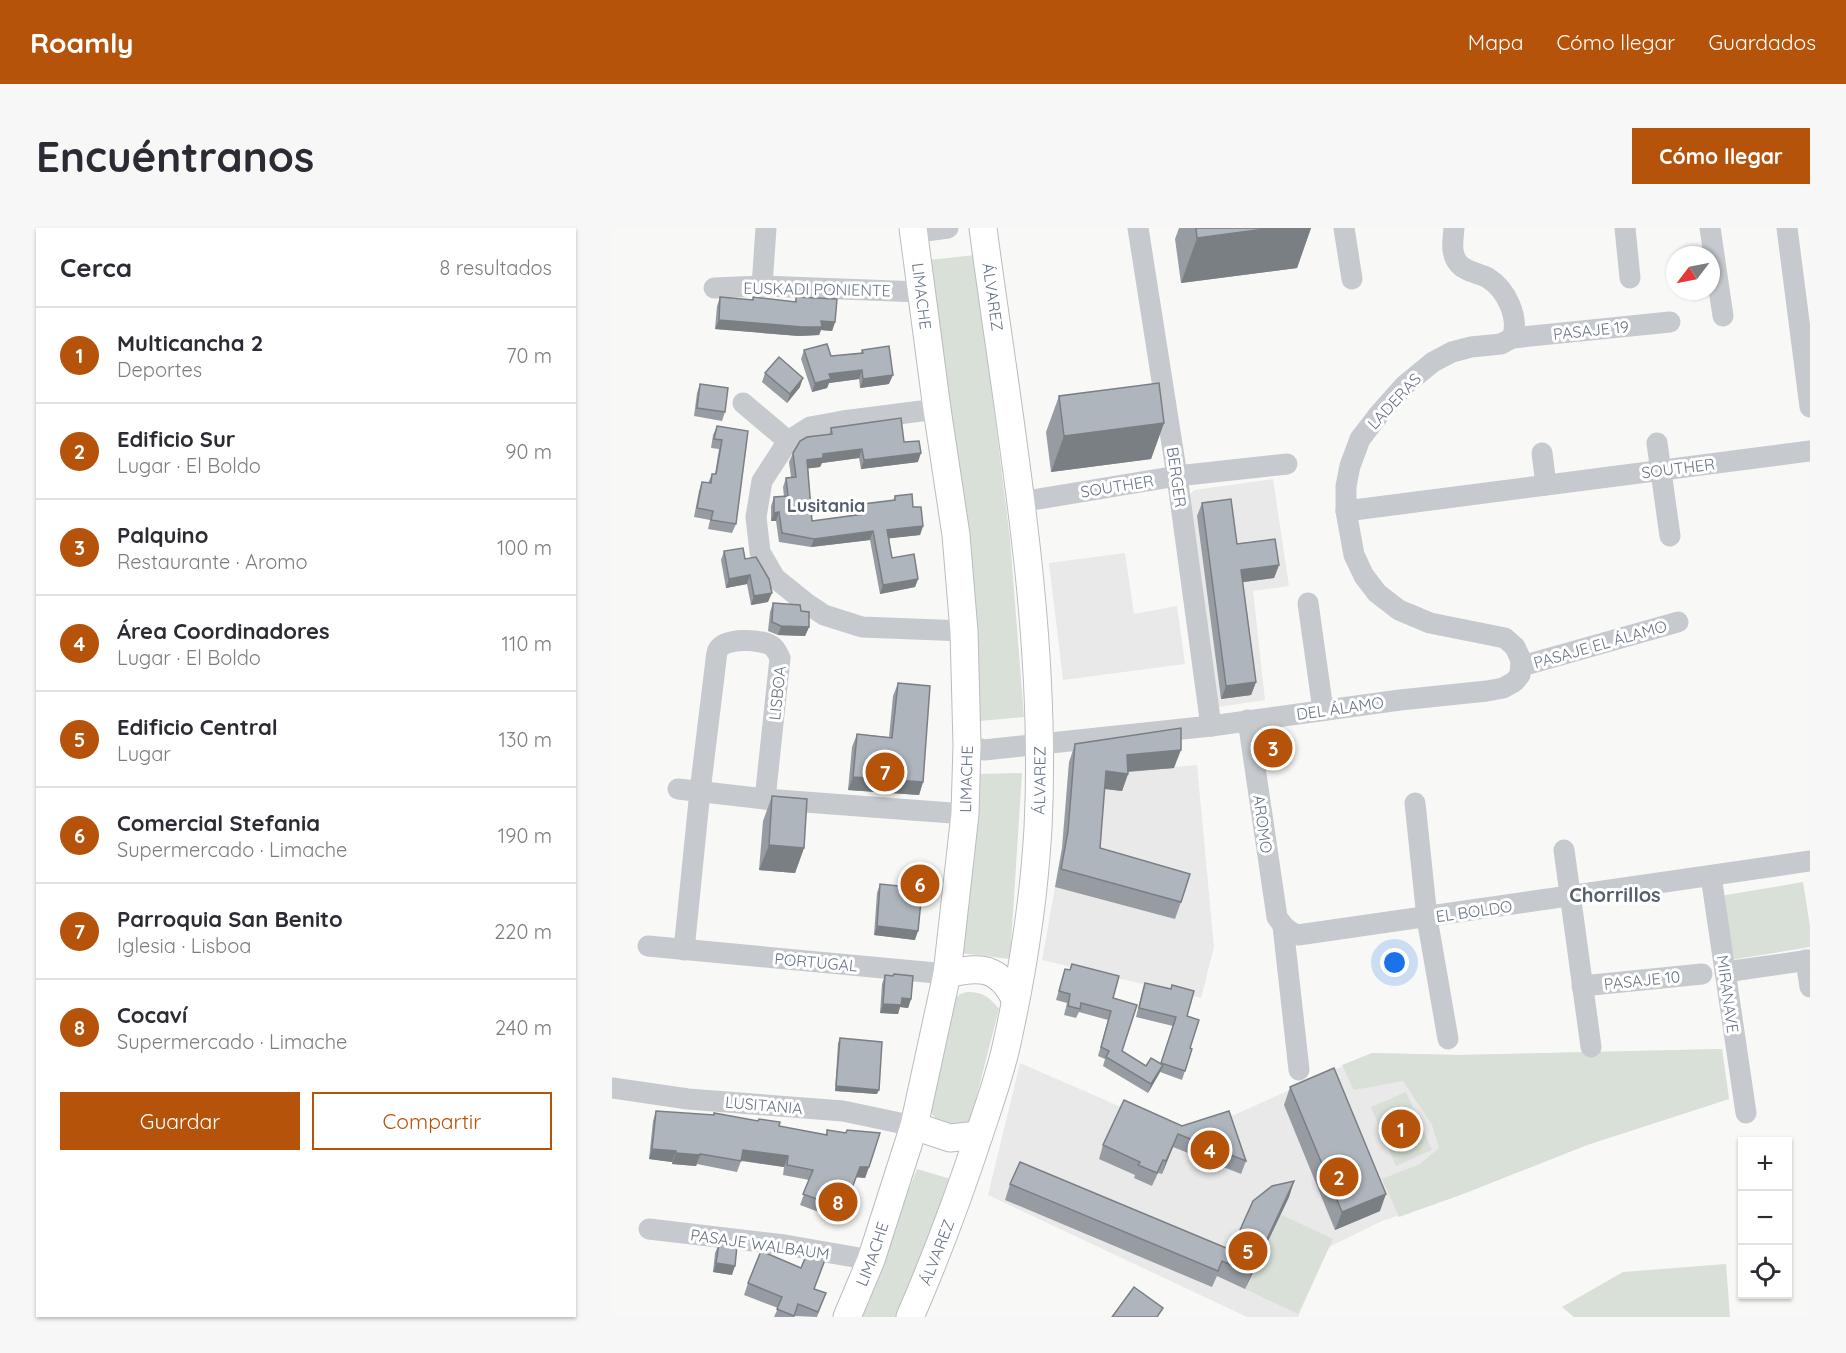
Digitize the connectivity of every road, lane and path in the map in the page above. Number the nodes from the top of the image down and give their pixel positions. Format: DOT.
graph roads {
  1 [pos="766,228"];
  2 [pos="948,228"];
  3 [pos="983,228"];
  4 [pos="1138,228"];
  5 [pos="1344,228"];
  6 [pos="1454,228"];
  7 [pos="1625,228"];
  8 [pos="1710,228"];
  9 [pos="1787,228"];
  10 [pos="914,233"];
  11 [pos="1630,278"];
  12 [pos="1352,279"];
  13 [pos="762,286"];
  14 [pos="714,288"];
  15 [pos="921,292"];
  16 [pos="1723,316"];
  17 [pos="1670,322"];
  18 [pos="1512,338"];
  19 [pos="744,403"];
  20 [pos="1810,407"];
  21 [pos="937,409"];
  22 [pos="788,441"];
  23 [pos="1658,443"];
  24 [pos="1810,451"];
  25 [pos="1542,453"];
  26 [pos="1287,464"];
  27 [pos="1660,470"];
  28 [pos="1177,476"];
  29 [pos="1546,485"];
  30 [pos="1020,502"];
  31 [pos="1346,511"];
  32 [pos="1670,536"];
  33 [pos="1308,603"];
  34 [pos="1678,622"];
  35 [pos="964,631"];
  36 [pos="1522,666"];
  37 [pos="1323,710"];
  38 [pos="1248,720"];
  39 [pos="1211,726"];
  40 [pos="1038,743"];
  41 [pos="967,745"];
  42 [pos="678,789"];
  43 [pos="700,791"];
  44 [pos="765,799"];
  45 [pos="1415,803"];
  46 [pos="965,814"];
  47 [pos="1564,850"];
  48 [pos="1810,861"];
  49 [pos="1711,876"];
  50 [pos="1569,897"];
  51 [pos="1427,918"];
  52 [pos="1283,926"];
  53 [pos="648,946"];
  54 [pos="684,950"];
  55 [pos="1808,960"];
  56 [pos="1725,972"];
  57 [pos="947,974"];
  58 [pos="1701,974"];
  59 [pos="1582,986"];
  60 [pos="1810,987"];
  61 [pos="1015,999"];
  62 [pos="1448,1039"];
  63 [pos="1591,1047"];
  64 [pos="1299,1070"];
  65 [pos="620,1088"];
  66 [pos="1746,1113"];
  67 [pos="914,1126"];
  68 [pos="979,1135"];
  69 [pos="649,1229"];
  70 [pos="871,1260"];
  71 [pos="847,1317"];
  72 [pos="910,1317"];
  1 -- 13 [label="street"];
  2 -- 10 [label="street"];
  3 -- 30 [label="main road, ÁLVAREZ"];
  4 -- 28 [label="street, BERGER"];
  5 -- 12 [label="street"];
  6 -- 18 [label="street"];
  7 -- 11 [label="street"];
  8 -- 16 [label="street"];
  9 -- 20 [label="street"];
  10 -- 15 [label="main road, LIMACHE"];
  13 -- 14 [label="street, EUSKADI PONIENTE"];
  13 -- 15 [label="street, EUSKADI PONIENTE"];
  15 -- 21 [label="main road, LIMACHE"];
  17 -- 18 [label="street, PASAJE 19"];
  18 -- 31 [label="street, LADERAS"];
  19 -- 22 [label="street"];
  21 -- 22 [label="street"];
  21 -- 35 [label="main road, LIMACHE"];
  22 -- 35 [label="street"];
  23 -- 27 [label="street"];
  24 -- 27 [label="street, SOUTHER"];
  25 -- 29 [label="street"];
  26 -- 28 [label="street, SOUTHER"];
  27 -- 29 [label="street, SOUTHER"];
  27 -- 32 [label="street"];
  28 -- 30 [label="street, SOUTHER"];
  28 -- 39 [label="street, BERGER"];
  29 -- 31 [label="street, SOUTHER"];
  30 -- 40 [label="main road, ÁLVAREZ"];
  31 -- 36 [label="street, LADERAS"];
  33 -- 37 [label="street"];
  34 -- 36 [label="street, PASAJE EL ÁLAMO"];
  35 -- 41 [label="main road, LIMACHE"];
  36 -- 37 [label="street, DEL ÁLAMO"];
  37 -- 38 [label="street, DEL ÁLAMO"];
  38 -- 39 [label="street, DEL ÁLAMO"];
  38 -- 52 [label="street, AROMO"];
  39 -- 40 [label="street, DEL ÁLAMO"];
  40 -- 41 [label="street, DEL ÁLAMO"];
  40 -- 61 [label="main road, ÁLVAREZ"];
  41 -- 46 [label="main road, LIMACHE"];
  42 -- 43 [label="street"];
  43 -- 44 [label="street"];
  43 -- 44 [label="street, LISBOA"];
  43 -- 54 [label="street"];
  44 -- 46 [label="street"];
  45 -- 51 [label="street"];
  46 -- 57 [label="main road, LIMACHE"];
  47 -- 50 [label="street"];
  48 -- 49 [label="street, EL BOLDO"];
  49 -- 50 [label="street, EL BOLDO"];
  49 -- 56 [label="street, MIRANAVE"];
  50 -- 51 [label="street, EL BOLDO"];
  50 -- 59 [label="street"];
  51 -- 52 [label="street, EL BOLDO"];
  51 -- 62 [label="street"];
  52 -- 64 [label="street"];
  53 -- 54 [label="street, PORTUGAL"];
  54 -- 57 [label="street, PORTUGAL"];
  55 -- 56 [label="street"];
  55 -- 60 [label="street"];
  56 -- 66 [label="street, MIRANAVE"];
  57 -- 61 [label="main road"];
  57 -- 67 [label="main road, LIMACHE"];
  58 -- 59 [label="street, PASAJE 10"];
  59 -- 63 [label="street"];
  61 -- 68 [label="main road, ÁLVAREZ"];
  65 -- 67 [label="street, LUSITANIA"];
  67 -- 68 [label="main road"];
  67 -- 70 [label="main road, LIMACHE"];
  68 -- 72 [label="main road, ÁLVAREZ"];
  69 -- 70 [label="street, PASAJE WALBAUM"];
  70 -- 71 [label="main road, LIMACHE"];
}
